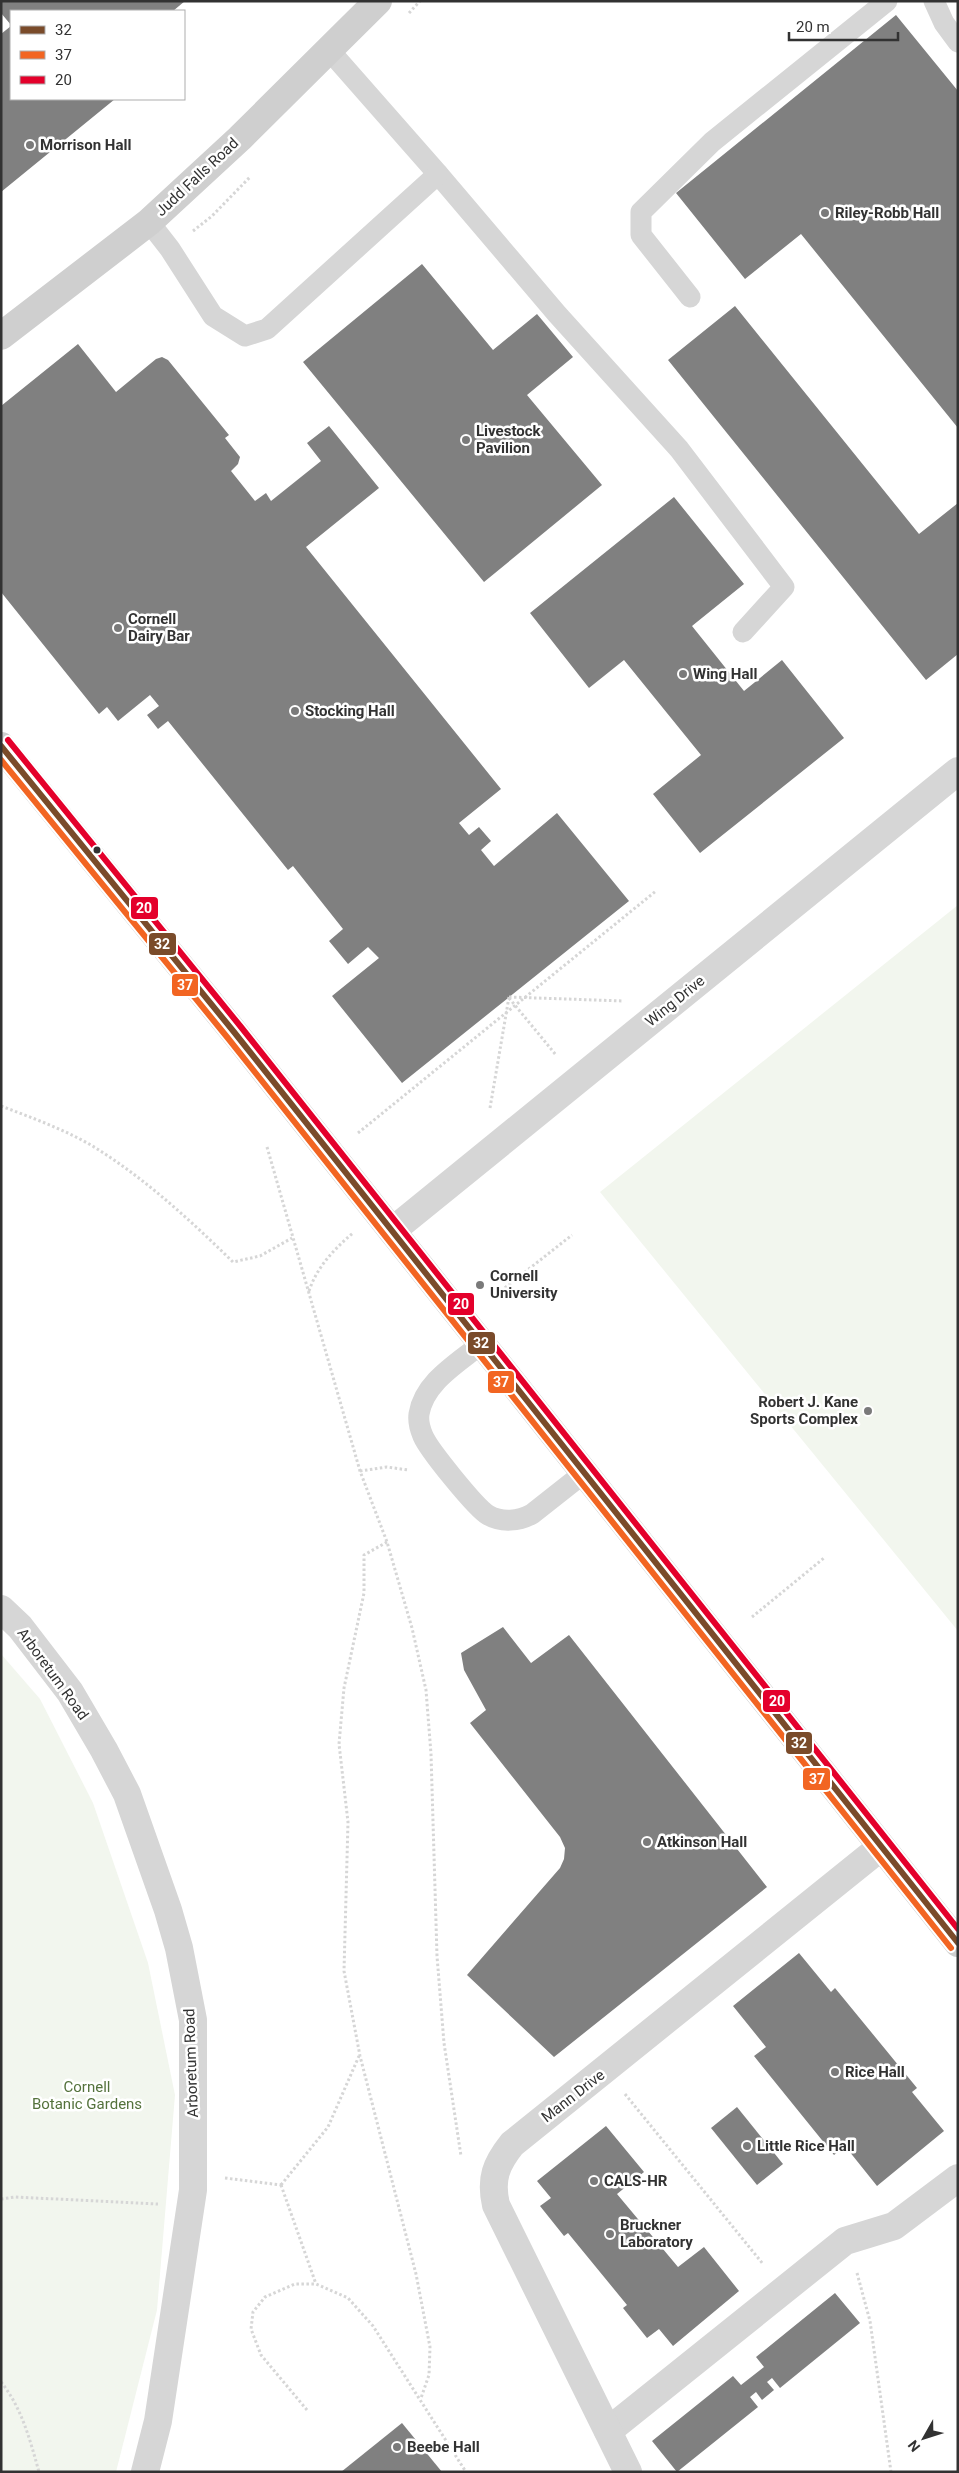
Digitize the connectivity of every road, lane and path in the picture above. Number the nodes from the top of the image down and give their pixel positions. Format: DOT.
graph roads {
  1 [pos="378,1"];
  2 [pos="886,1"];
  3 [pos="934,1"];
  4 [pos="958,42"];
  5 [pos="329,50"];
  6 [pos="438,174"];
  7 [pos="149,222"];
  8 [pos="690,297"];
  9 [pos="1,336"];
  10 [pos="743,632"];
  11 [pos="1,746"];
  12 [pos="958,771"];
  13 [pos="656,891"];
  14 [pos="509,997"];
  15 [pos="524,998"];
  16 [pos="625,1001"];
  17 [pos="515,1005"];
  18 [pos="505,1014"];
  19 [pos="561,1062"];
  20 [pos="1,1106"];
  21 [pos="489,1111"];
  22 [pos="358,1133"];
  23 [pos="267,1147"];
  24 [pos="357,1229"];
  25 [pos="392,1231"];
  26 [pos="572,1235"];
  27 [pos="292,1238"];
  28 [pos="309,1292"];
  29 [pos="497,1294"];
  30 [pos="481,1344"];
  31 [pos="428,1445"];
  32 [pos="360,1471"];
  33 [pos="584,1473"];
  34 [pos="387,1542"];
  35 [pos="824,1558"];
  36 [pos="1,1609"];
  37 [pos="752,1617"];
  38 [pos="881,1847"];
  39 [pos="958,1943"];
  40 [pos="360,2056"];
  41 [pos="596,2077"];
  42 [pos="461,2156"];
  43 [pos="224,2178"];
  44 [pos="958,2178"];
  45 [pos="281,2185"];
  46 [pos="1,2199"];
  47 [pos="160,2204"];
  48 [pos="845,2241"];
  49 [pos="316,2284"];
  50 [pos="784,2290"];
  51 [pos="1,2382"];
  52 [pos="421,2398"];
  53 [pos="307,2410"];
  54 [pos="608,2431"];
  55 [pos="39,2472"];
  56 [pos="145,2472"];
  57 [pos="466,2472"];
  58 [pos="628,2472"];
  59 [pos="891,2472"];
  1 -- 5 [label="street, Judd Falls Road"];
  2 -- 8 [label="lane"];
  3 -- 4 [label="lane"];
  5 -- 6 [label="lane"];
  5 -- 7 [label="street, Judd Falls Road"];
  6 -- 7 [label="lane"];
  6 -- 10 [label="lane"];
  7 -- 9 [label="street, Judd Falls Road"];
  11 -- 25 [label="street"];
  12 -- 25 [label="street, Wing Drive"];
  13 -- 15 [label="path"];
  14 -- 15 [label="path"];
  14 -- 17 [label="path"];
  14 -- 18 [label="path"];
  15 -- 16 [label="path"];
  15 -- 17 [label="path"];
  17 -- 18 [label="path"];
  17 -- 19 [label="path"];
  18 -- 21 [label="path"];
  18 -- 22 [label="path"];
  20 -- 27 [label="path"];
  23 -- 27 [label="path"];
  24 -- 28 [label="path"];
  25 -- 30 [label="street"];
  26 -- 29 [label="path"];
  27 -- 28 [label="path"];
  28 -- 32 [label="path"];
  30 -- 31 [label="lane"];
  30 -- 33 [label="street"];
  31 -- 32 [label="path"];
  31 -- 33 [label="lane"];
  32 -- 34 [label="path"];
  33 -- 38 [label="street"];
  34 -- 40 [label="path"];
  34 -- 42 [label="path"];
  35 -- 37 [label="path"];
  36 -- 56 [label="street, Arboretum Road"];
  38 -- 39 [label="street"];
  38 -- 41 [label="street, Mann Drive"];
  40 -- 45 [label="path"];
  40 -- 52 [label="path"];
  41 -- 50 [label="path"];
  41 -- 54 [label="street, Mann Drive"];
  43 -- 45 [label="path"];
  44 -- 48 [label="street"];
  45 -- 49 [label="path"];
  46 -- 47 [label="path"];
  48 -- 50 [label="street"];
  48 -- 59 [label="path"];
  49 -- 52 [label="path"];
  49 -- 53 [label="path"];
  50 -- 54 [label="street"];
  51 -- 55 [label="path"];
  52 -- 57 [label="path"];
  54 -- 58 [label="street, Mann Drive"];
}
